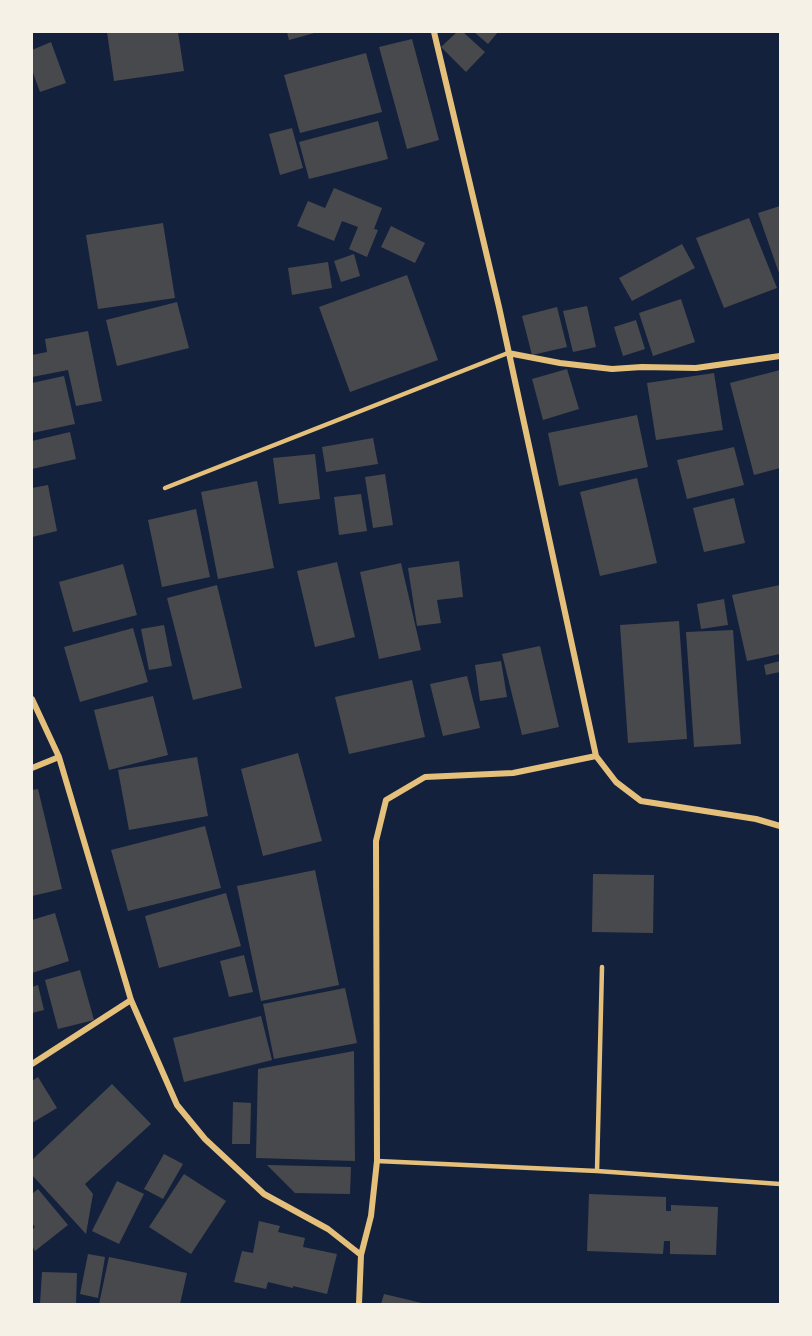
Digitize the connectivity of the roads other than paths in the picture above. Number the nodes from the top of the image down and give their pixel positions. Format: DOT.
graph roads {
  1 [pos="434,32"];
  2 [pos="508,353"];
  3 [pos="780,356"];
  4 [pos="165,488"];
  5 [pos="32,699"];
  6 [pos="596,756"];
  7 [pos="59,757"];
  8 [pos="32,768"];
  9 [pos="780,826"];
  10 [pos="602,967"];
  11 [pos="131,1000"];
  12 [pos="32,1064"];
  13 [pos="377,1161"];
  14 [pos="597,1171"];
  15 [pos="780,1184"];
  16 [pos="361,1255"];
  17 [pos="358,1305"];
  1 -- 2 [label="street"];
  2 -- 3 [label="street"];
  2 -- 4 [label="lane"];
  2 -- 6 [label="street"];
  5 -- 7 [label="street"];
  6 -- 9 [label="street"];
  6 -- 13 [label="street"];
  7 -- 8 [label="street"];
  7 -- 11 [label="street"];
  10 -- 14 [label="lane"];
  11 -- 12 [label="street"];
  11 -- 16 [label="street"];
  13 -- 14 [label="lane"];
  13 -- 16 [label="street"];
  14 -- 15 [label="lane"];
  16 -- 17 [label="street"];
}
